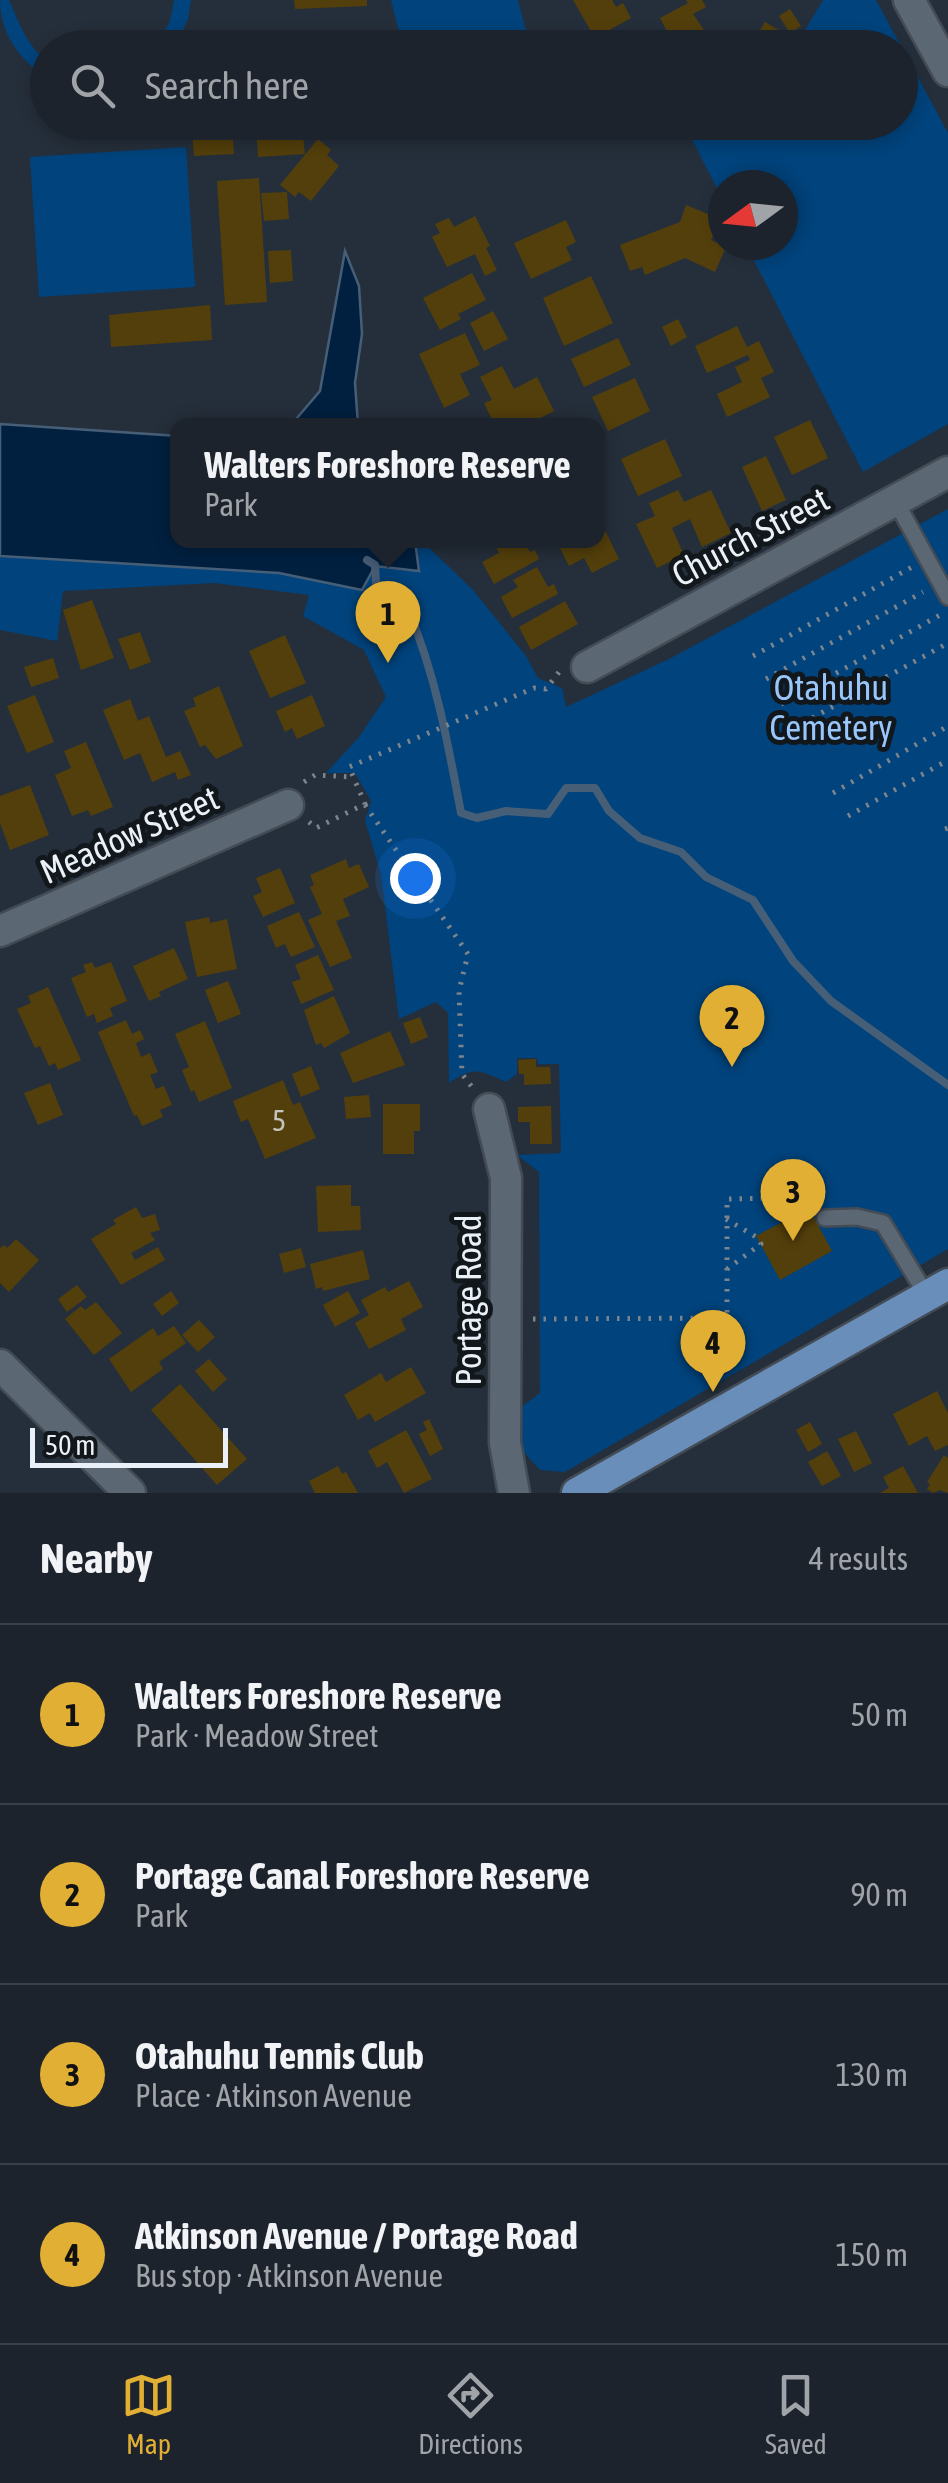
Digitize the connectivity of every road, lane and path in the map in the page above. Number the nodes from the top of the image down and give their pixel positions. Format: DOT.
graph roads {
  1 [pos="909,0"];
  2 [pos="948,71"];
  3 [pos="948,472"];
  4 [pos="895,500"];
  5 [pos="927,559"];
  6 [pos="944,590"];
  7 [pos="948,610"];
  8 [pos="948,643"];
  9 [pos="753,656"];
  10 [pos="587,667"];
  11 [pos="766,679"];
  12 [pos="534,688"];
  13 [pos="781,704"];
  14 [pos="948,726"];
  15 [pos="794,728"];
  16 [pos="948,760"];
  17 [pos="353,777"];
  18 [pos="833,793"];
  19 [pos="365,804"];
  20 [pos="288,805"];
  21 [pos="848,816"];
  22 [pos="0,931"];
  23 [pos="489,1109"];
  24 [pos="790,1217"];
  25 [pos="825,1218"];
  26 [pos="726,1219"];
  27 [pos="727,1269"];
  28 [pos="937,1290"];
  29 [pos="505,1319"];
  30 [pos="0,1365"];
  31 [pos="130,1493"];
  32 [pos="514,1493"];
  33 [pos="576,1493"];
  1 -- 2 [label="street"];
  3 -- 4 [label="street, Church Street"];
  4 -- 5 [label="lane"];
  4 -- 10 [label="street, Church Street"];
  5 -- 6 [label="lane"];
  5 -- 9 [label="path"];
  6 -- 11 [label="path"];
  7 -- 13 [label="path"];
  8 -- 15 [label="path"];
  12 -- 17 [label="path"];
  14 -- 18 [label="path"];
  16 -- 21 [label="path"];
  17 -- 19 [label="path"];
  17 -- 20 [label="path"];
  19 -- 20 [label="path"];
  19 -- 23 [label="path"];
  20 -- 22 [label="street, Meadow Street"];
  23 -- 29 [label="street, Portage Road"];
  24 -- 26 [label="path"];
  25 -- 28 [label="lane"];
  26 -- 27 [label="path"];
  26 -- 27 [label="path"];
  27 -- 29 [label="path"];
  28 -- 33 [label="main road"];
  29 -- 32 [label="street, Portage Road"];
  30 -- 31 [label="street"];
}
